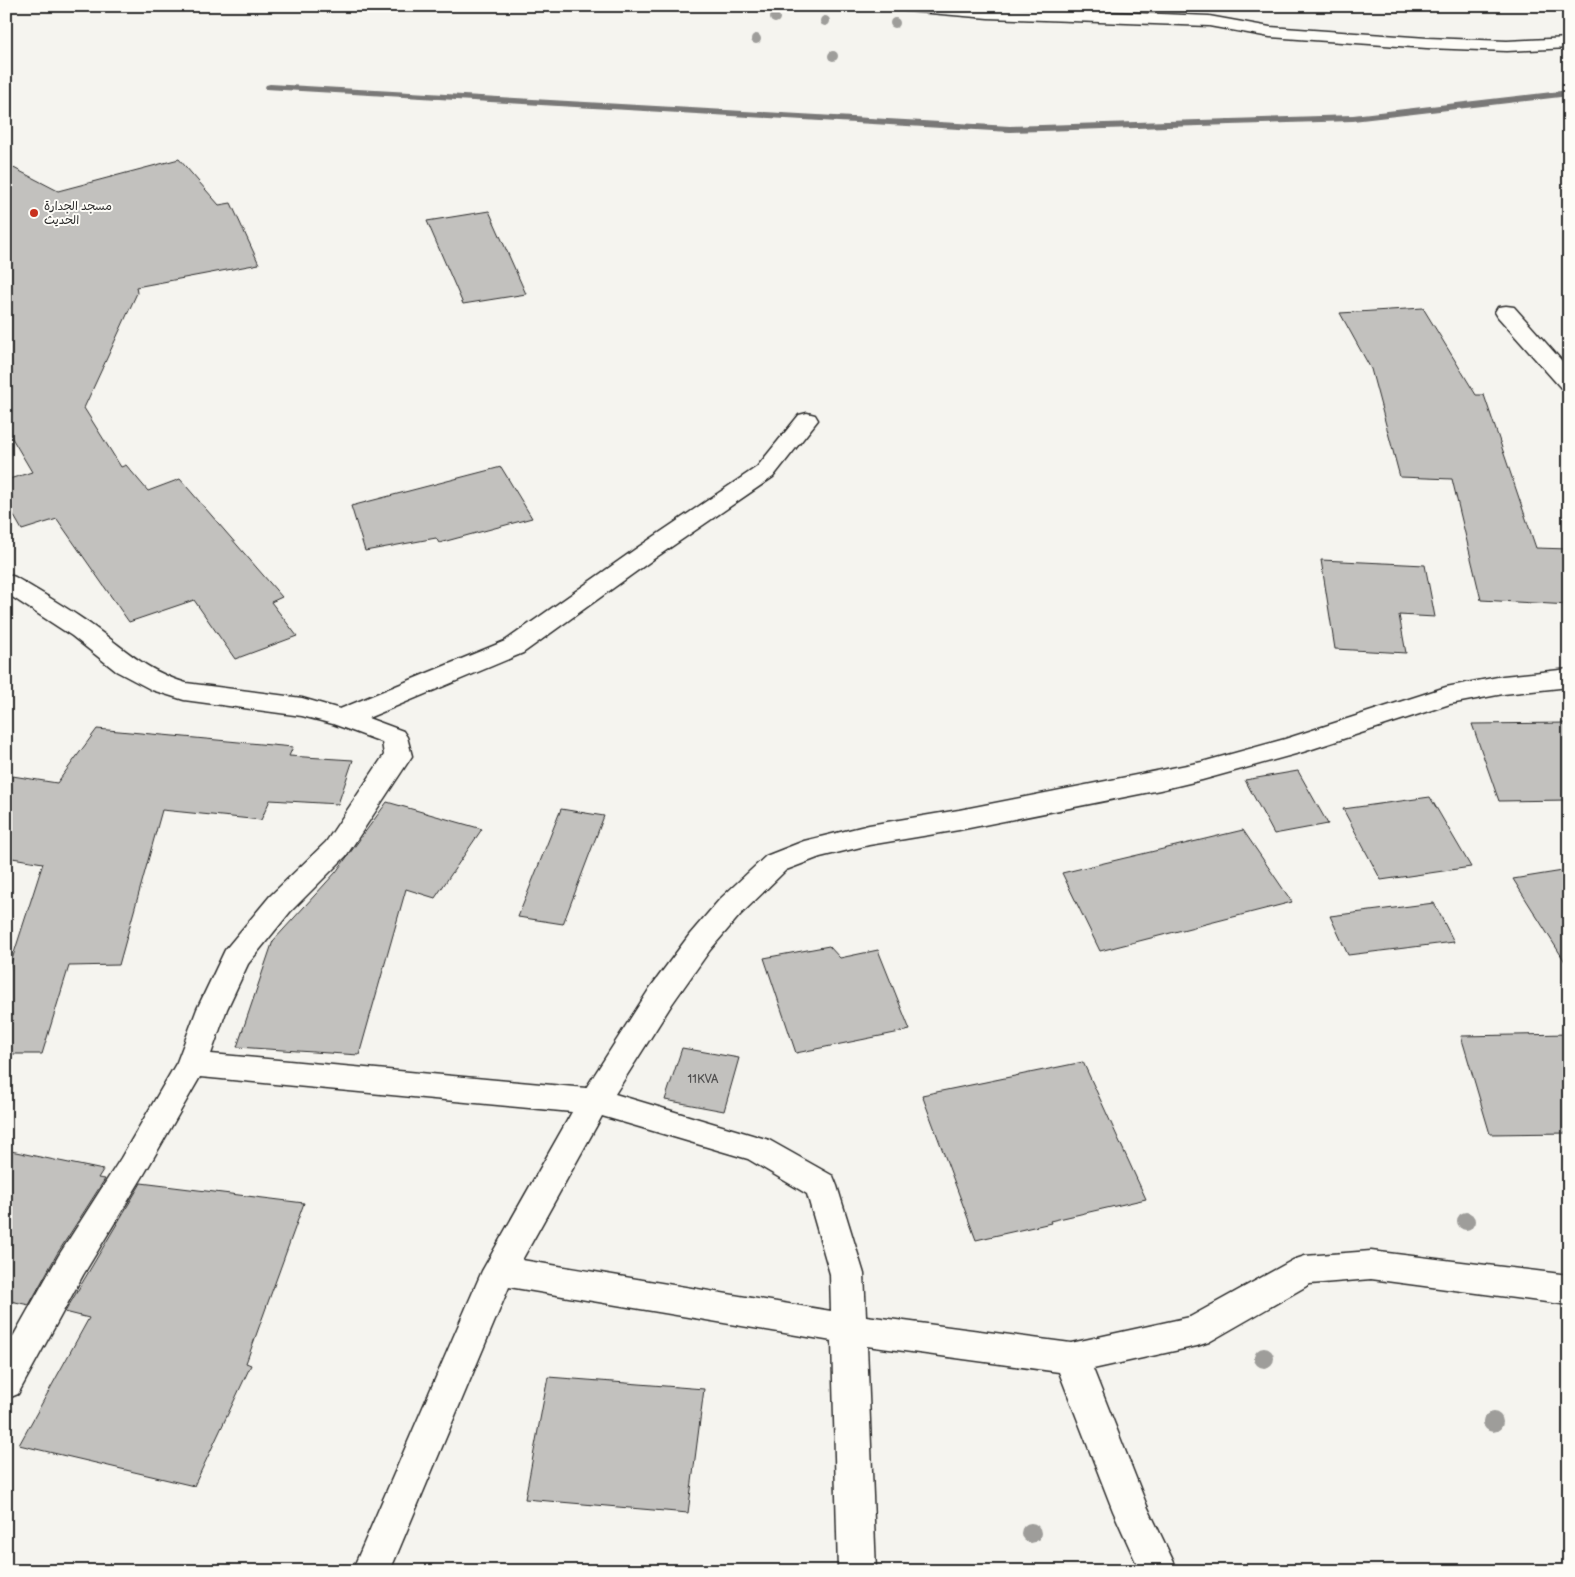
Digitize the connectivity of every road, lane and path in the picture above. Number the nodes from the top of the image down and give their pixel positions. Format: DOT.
graph roads {
  1 [pos="906,6"];
  2 [pos="1569,43"];
  3 [pos="1506,312"];
  4 [pos="1569,383"];
  5 [pos="807,420"];
  6 [pos="6,582"];
  7 [pos="1569,678"];
  8 [pos="342,718"];
  9 [pos="192,1064"];
  10 [pos="594,1101"];
  11 [pos="500,1272"];
  12 [pos="1569,1290"];
  13 [pos="849,1329"];
  14 [pos="1071,1358"];
  15 [pos="6,1383"];
  16 [pos="371,1571"];
  17 [pos="857,1571"];
  18 [pos="1159,1571"];
  1 -- 2 [label="street"];
  3 -- 4 [label="street"];
  5 -- 8 [label="street"];
  6 -- 8 [label="street"];
  7 -- 10 [label="street"];
  8 -- 9 [label="street"];
  9 -- 10 [label="street"];
  9 -- 15 [label="street"];
  10 -- 11 [label="street"];
  10 -- 13 [label="street"];
  11 -- 13 [label="street"];
  11 -- 16 [label="street"];
  12 -- 14 [label="street"];
  13 -- 14 [label="street"];
  13 -- 17 [label="street"];
  14 -- 18 [label="street"];
}
